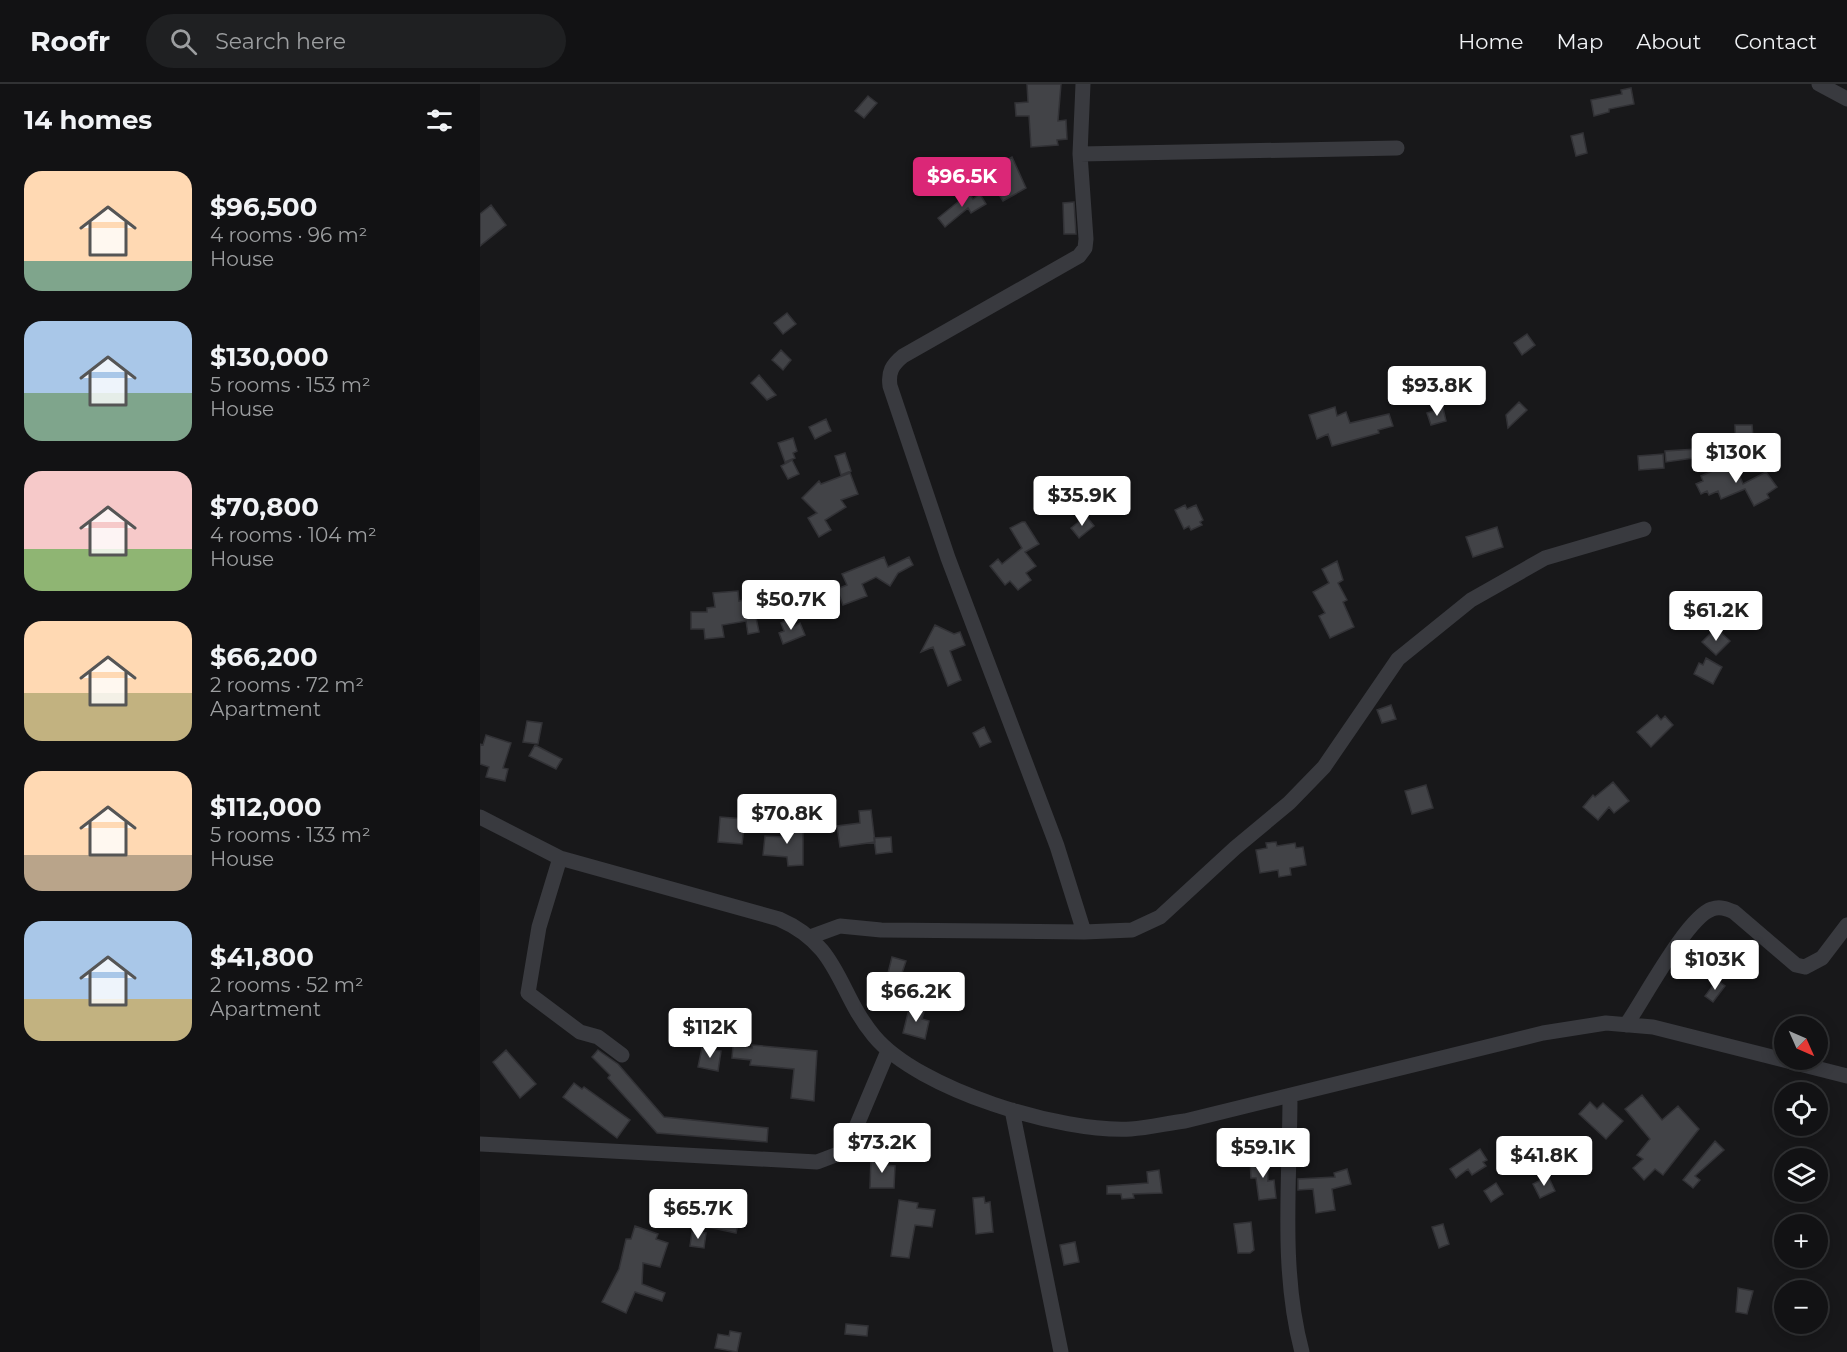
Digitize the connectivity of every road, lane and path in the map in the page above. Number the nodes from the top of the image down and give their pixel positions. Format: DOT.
graph roads {
  1 [pos="1083,84"];
  2 [pos="1819,84"];
  3 [pos="1847,99"];
  4 [pos="1397,148"];
  5 [pos="1080,153"];
  6 [pos="1644,529"];
  7 [pos="480,817"];
  8 [pos="560,858"];
  9 [pos="1847,925"];
  10 [pos="1084,932"];
  11 [pos="810,937"];
  12 [pos="1626,1025"];
  13 [pos="888,1051"];
  14 [pos="622,1055"];
  15 [pos="1847,1076"];
  16 [pos="1290,1096"];
  17 [pos="1012,1110"];
  18 [pos="480,1144"];
  19 [pos="1061,1352"];
  20 [pos="1302,1352"];
  1 -- 5 [label="street"];
  2 -- 3 [label="street"];
  4 -- 5 [label="street"];
  5 -- 10 [label="street"];
  6 -- 10 [label="street"];
  7 -- 8 [label="street"];
  8 -- 11 [label="street"];
  8 -- 14 [label="street"];
  9 -- 12 [label="street"];
  10 -- 11 [label="street"];
  11 -- 13 [label="street"];
  12 -- 15 [label="street"];
  12 -- 16 [label="street"];
  13 -- 17 [label="street"];
  13 -- 18 [label="street"];
  16 -- 17 [label="street"];
  16 -- 20 [label="street"];
  17 -- 19 [label="street"];
}
